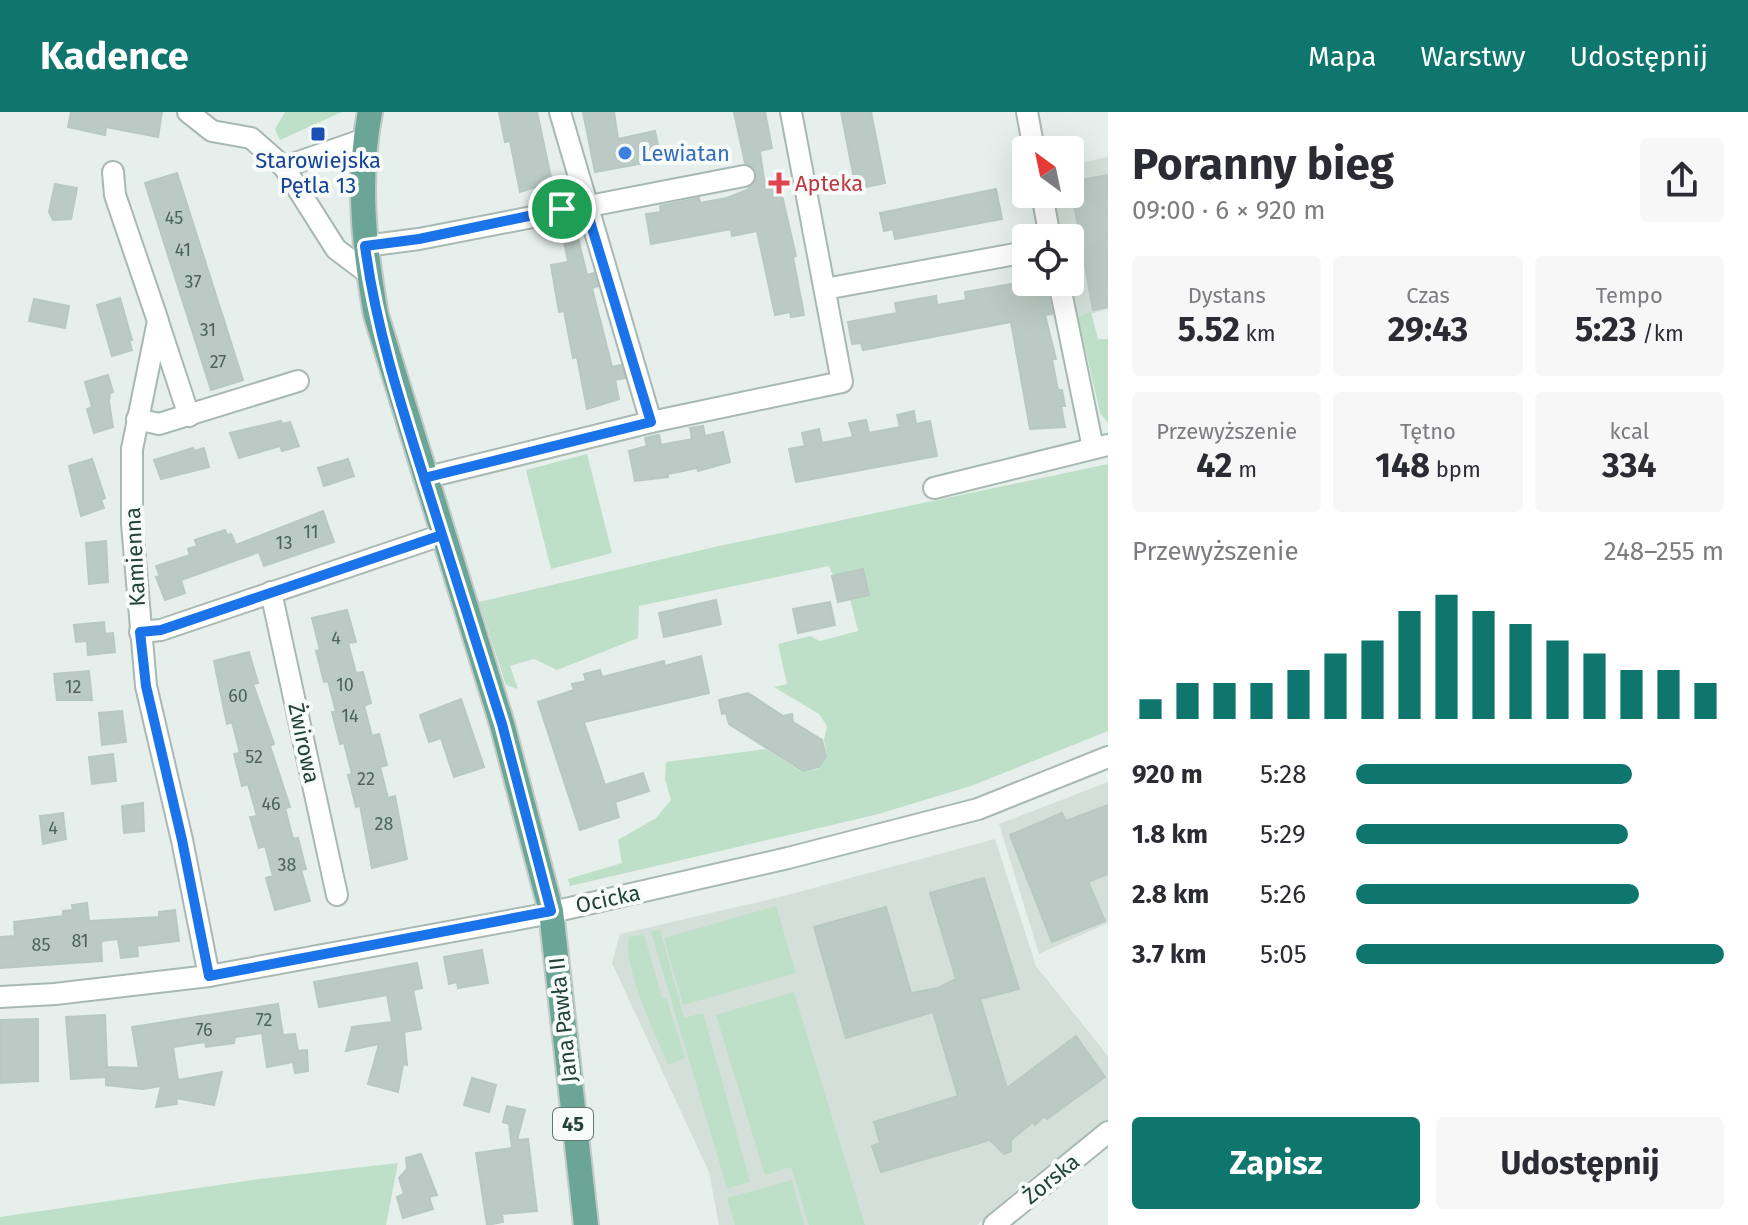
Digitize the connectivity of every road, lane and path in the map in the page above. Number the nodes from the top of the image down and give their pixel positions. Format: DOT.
graph roads {
  1 [pos="188,112"];
  2 [pos="370,112"];
  3 [pos="560,112"];
  4 [pos="791,112"];
  5 [pos="1027,112"];
  6 [pos="1031,136"];
  7 [pos="365,139"];
  8 [pos="284,167"];
  9 [pos="113,172"];
  10 [pos="744,176"];
  11 [pos="585,205"];
  12 [pos="365,246"];
  13 [pos="1012,255"];
  14 [pos="369,274"];
  15 [pos="825,289"];
  16 [pos="1063,296"];
  17 [pos="158,321"];
  18 [pos="298,381"];
  19 [pos="189,416"];
  20 [pos="137,419"];
  21 [pos="651,422"];
  22 [pos="1101,447"];
  23 [pos="424,478"];
  24 [pos="934,488"];
  25 [pos="442,535"];
  26 [pos="271,592"];
  27 [pos="140,632"];
  28 [pos="1108,757"];
  29 [pos="337,895"];
  30 [pos="551,911"];
  31 [pos="209,976"];
  32 [pos="0,997"];
  33 [pos="1108,1132"];
  34 [pos="586,1225"];
  35 [pos="994,1225"];
  1 -- 8 [label="street"];
  2 -- 7 [label="main road, 45"];
  3 -- 11 [label="street"];
  4 -- 15 [label="street"];
  5 -- 6 [label="street"];
  7 -- 8 [label="street"];
  7 -- 12 [label="main road, 45"];
  8 -- 14 [label="street"];
  9 -- 17 [label="street"];
  10 -- 11 [label="street"];
  11 -- 12 [label="street"];
  11 -- 21 [label="street"];
  12 -- 14 [label="main road, 45"];
  13 -- 15 [label="street"];
  14 -- 23 [label="main road, 45"];
  15 -- 21 [label="street"];
  16 -- 22 [label="street"];
  17 -- 19 [label="street"];
  17 -- 20 [label="street, Kamienna"];
  18 -- 19 [label="street"];
  19 -- 20 [label="street"];
  20 -- 27 [label="street, Kamienna"];
  21 -- 23 [label="street"];
  22 -- 24 [label="street"];
  23 -- 25 [label="main road, 45"];
  25 -- 26 [label="street"];
  25 -- 30 [label="main road, 45"];
  26 -- 27 [label="street"];
  26 -- 29 [label="street, Żwirowa"];
  27 -- 31 [label="street, Kamienna"];
  28 -- 30 [label="street, Ocicka"];
  30 -- 31 [label="street, Ocicka"];
  30 -- 34 [label="main road, Jana Pawła II / 45"];
  31 -- 32 [label="street, Ocicka"];
  33 -- 35 [label="street, Żorska"];
}
